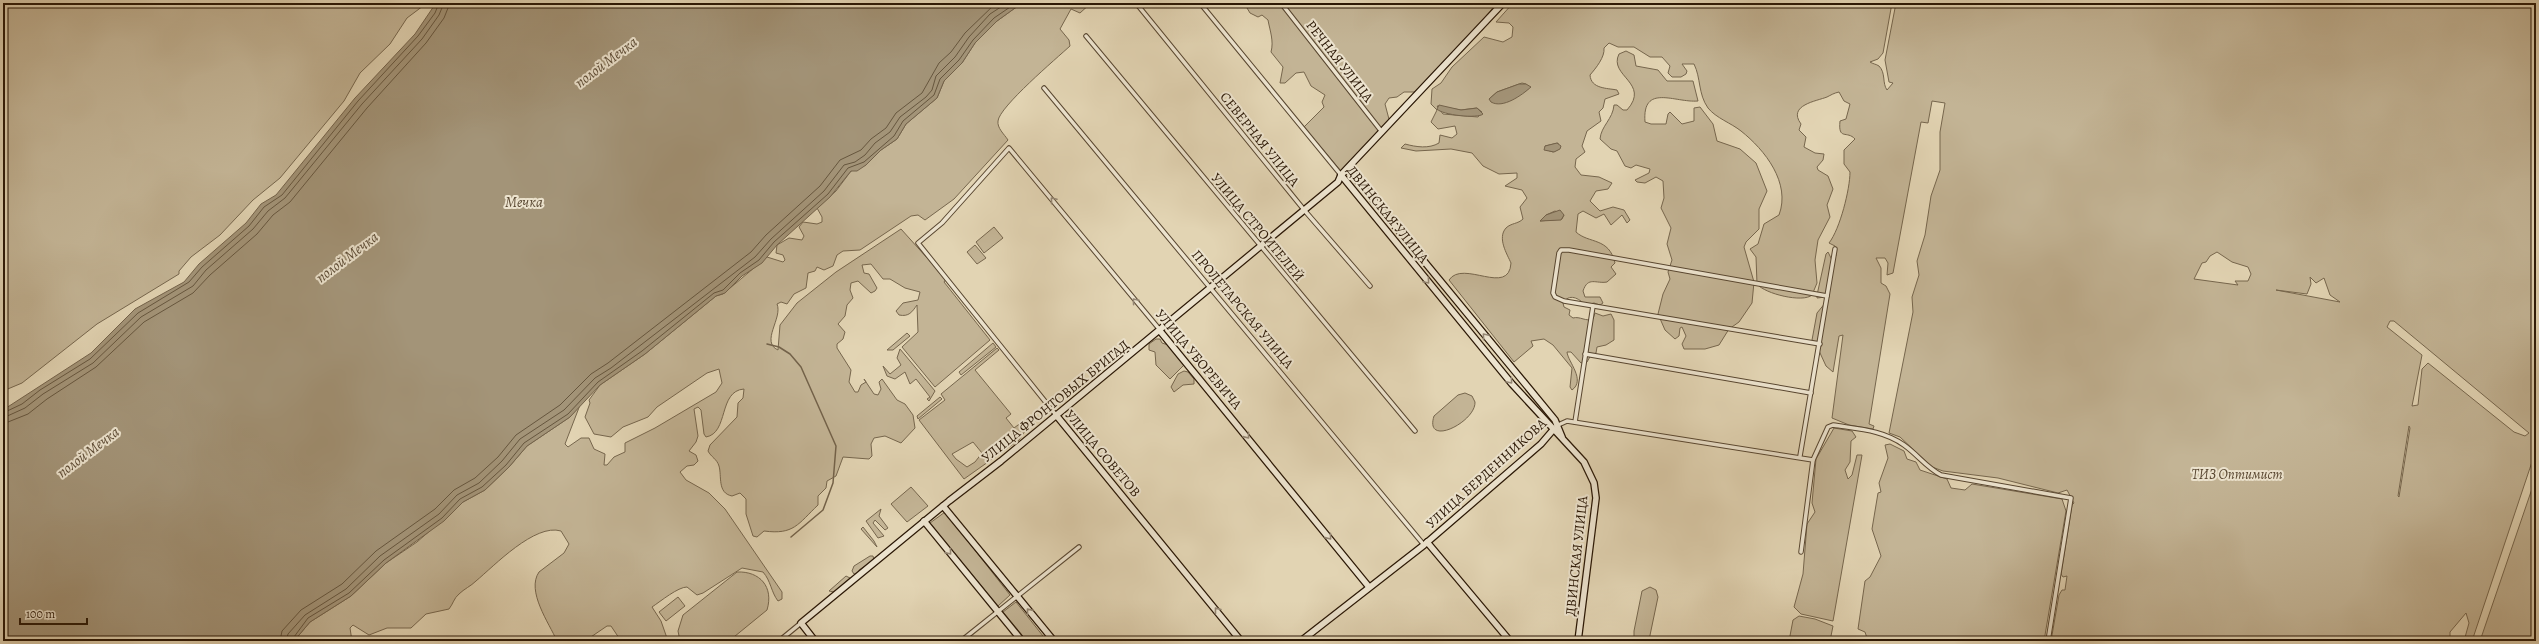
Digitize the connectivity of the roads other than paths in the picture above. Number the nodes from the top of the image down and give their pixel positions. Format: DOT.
graph roads {
  1 [pos="1136,3"];
  2 [pos="1200,3"];
  3 [pos="1280,3"];
  4 [pos="1503,3"];
  5 [pos="1086,36"];
  6 [pos="1044,88"];
  7 [pos="1383,133"];
  8 [pos="1009,148"];
  9 [pos="1348,169"];
  10 [pos="1341,174"];
  11 [pos="1304,211"];
  12 [pos="1261,248"];
  13 [pos="1835,249"];
  14 [pos="1370,286"];
  15 [pos="1211,289"];
  16 [pos="1827,296"];
  17 [pos="1594,306"];
  18 [pos="1160,331"];
  19 [pos="1820,344"];
  20 [pos="1585,354"];
  21 [pos="1811,393"];
  22 [pos="1056,415"];
  23 [pos="1575,422"];
  24 [pos="1555,427"];
  25 [pos="1415,431"];
  26 [pos="1800,456"];
  27 [pos="1813,460"];
  28 [pos="944,506"];
  29 [pos="924,522"];
  30 [pos="1426,544"];
  31 [pos="1079,548"];
  32 [pos="1801,552"];
  33 [pos="1370,587"];
  34 [pos="1017,595"];
  35 [pos="998,611"];
  36 [pos="801,623"];
  37 [pos="779,641"];
  38 [pos="815,641"];
  39 [pos="961,641"];
  40 [pos="1022,641"];
  41 [pos="1054,641"];
  42 [pos="1241,641"];
  43 [pos="1301,641"];
  44 [pos="1510,641"];
  45 [pos="1578,641"];
  46 [pos="2048,641"];
  1 -- 11 [label="street, СЕВЕРНАЯ УЛИЦА"];
  2 -- 10 [label="street, ДВИНСКАЯ УЛИЦА"];
  3 -- 7 [label="street, РЕЧНАЯ УЛИЦА"];
  4 -- 7 [label="street, УЛИЦА ФРОНТОВЫХ БРИГАД"];
  5 -- 12 [label="street, УЛИЦА СТРОИТЕЛЕЙ"];
  6 -- 15 [label="street, ПРОЛЕТАРСКАЯ УЛИЦА"];
  7 -- 9 [label="street, УЛИЦА ФРОНТОВЫХ БРИГАД"];
  18 -- 8 [label="street, УЛИЦА УБОРЕВИЧА, one-way"];
  8 -- 22 [label="street, УЛИЦА СОВЕТОВ"];
  9 -- 10 [label="street, УЛИЦА ФРОНТОВЫХ БРИГАД"];
  24 -- 9 [label="street, ДВИНСКАЯ УЛИЦА, one-way"];
  10 -- 11 [label="street, УЛИЦА ФРОНТОВЫХ БРИГАД"];
  10 -- 24 [label="street, ДВИНСКАЯ УЛИЦА, one-way"];
  11 -- 12 [label="street, УЛИЦА ФРОНТОВЫХ БРИГАД"];
  11 -- 14 [label="street, СЕВЕРНАЯ УЛИЦА"];
  12 -- 15 [label="street, УЛИЦА ФРОНТОВЫХ БРИГАД"];
  12 -- 25 [label="street, УЛИЦА СТРОИТЕЛЕЙ"];
  13 -- 16 [label="street"];
  15 -- 18 [label="street, УЛИЦА ФРОНТОВЫХ БРИГАД"];
  15 -- 30 [label="street, ПРОЛЕТАРСКАЯ УЛИЦА"];
  16 -- 17 [label="street"];
  16 -- 19 [label="street"];
  17 -- 19 [label="street"];
  17 -- 20 [label="street"];
  18 -- 22 [label="street, УЛИЦА ФРОНТОВЫХ БРИГАД"];
  18 -- 33 [label="street, УЛИЦА УБОРЕВИЧА, one-way"];
  19 -- 21 [label="street"];
  20 -- 21 [label="street"];
  20 -- 23 [label="street"];
  21 -- 26 [label="street"];
  22 -- 28 [label="street, УЛИЦА ФРОНТОВЫХ БРИГАД"];
  42 -- 22 [label="street, УЛИЦА СОВЕТОВ, one-way"];
  23 -- 24 [label="street, УЛИЦА БЕРДЕННИКОВА"];
  23 -- 26 [label="street, УЛИЦА БЕРДЕННИКОВА"];
  24 -- 30 [label="street, УЛИЦА БЕРДЕННИКОВА"];
  24 -- 45 [label="street, ДВИНСКАЯ УЛИЦА"];
  26 -- 27 [label="street, УЛИЦА БЕРДЕННИКОВА"];
  27 -- 32 [label="street"];
  27 -- 46 [label="street"];
  28 -- 29 [label="street, УЛИЦА ФРОНТОВЫХ БРИГАД"];
  28 -- 34 [label="street"];
  29 -- 35 [label="street, one-way"];
  29 -- 36 [label="street, УЛИЦА ФРОНТОВЫХ БРИГАД"];
  30 -- 33 [label="street, УЛИЦА БЕРДЕННИКОВА"];
  30 -- 44 [label="street, ПРОЛЕТАРСКАЯ УЛИЦА"];
  31 -- 34 [label="street"];
  33 -- 43 [label="street, УЛИЦА БЕРДЕННИКОВА"];
  34 -- 35 [label="street"];
  41 -- 34 [label="street, one-way"];
  35 -- 39 [label="street"];
  35 -- 40 [label="street"];
  36 -- 37 [label="street, УЛИЦА ФРОНТОВЫХ БРИГАД"];
  36 -- 38 [label="street"];
}
